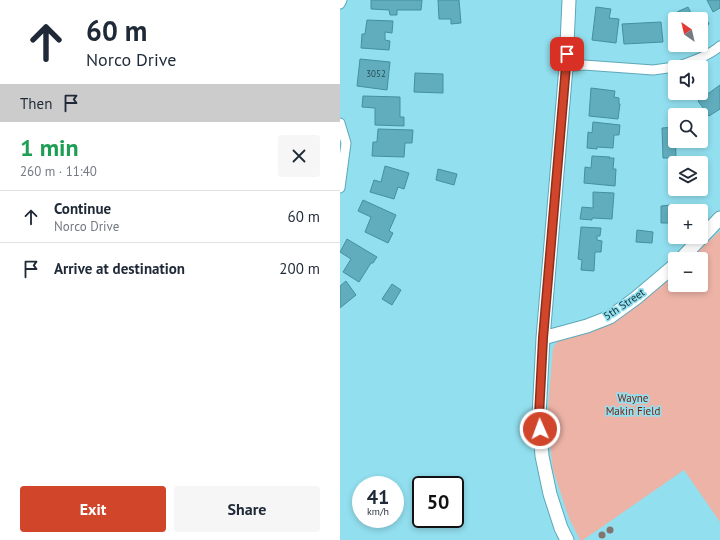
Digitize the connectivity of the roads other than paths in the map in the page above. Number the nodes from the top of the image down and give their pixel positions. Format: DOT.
graph roads {
  1 [pos="342,0"];
  2 [pos="570,0"];
  3 [pos="340,4"];
  4 [pos="720,46"];
  5 [pos="693,60"];
  6 [pos="566,67"];
  7 [pos="668,68"];
  8 [pos="340,123"];
  9 [pos="340,188"];
  10 [pos="720,218"];
  11 [pos="688,252"];
  12 [pos="668,271"];
  13 [pos="543,338"];
  14 [pos="567,540"];
  1 -- 3 [label="street"];
  2 -- 6 [label="main road"];
  4 -- 5 [label="street"];
  6 -- 7 [label="street"];
  6 -- 13 [label="main road"];
  8 -- 9 [label="street"];
  10 -- 11 [label="main road"];
  12 -- 13 [label="main road, 5th Street"];
  13 -- 14 [label="main road"];
}
